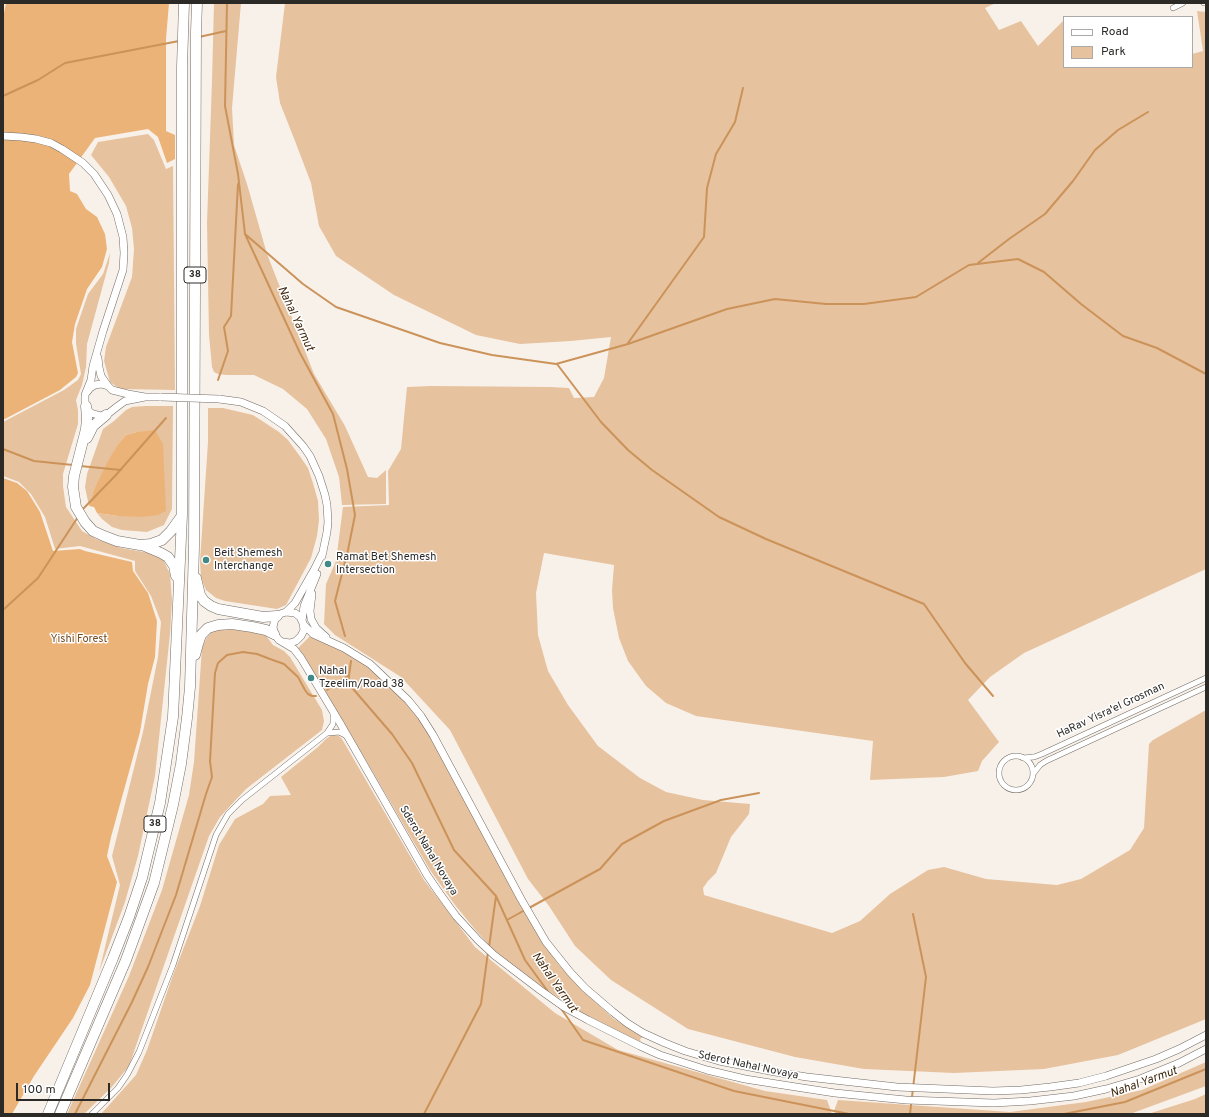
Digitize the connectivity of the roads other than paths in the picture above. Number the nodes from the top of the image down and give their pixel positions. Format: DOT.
graph roads {
  1 [pos="184,3"];
  2 [pos="197,3"];
  3 [pos="1183,3"];
  4 [pos="1173,8"];
  5 [pos="3,136"];
  6 [pos="98,350"];
  7 [pos="110,388"];
  8 [pos="87,392"];
  9 [pos="145,397"];
  10 [pos="86,406"];
  11 [pos="109,412"];
  12 [pos="82,447"];
  13 [pos="182,515"];
  14 [pos="140,545"];
  15 [pos="194,547"];
  16 [pos="323,552"];
  17 [pos="318,570"];
  18 [pos="178,592"];
  19 [pos="282,614"];
  20 [pos="303,623"];
  21 [pos="274,634"];
  22 [pos="283,642"];
  23 [pos="333,642"];
  24 [pos="1206,678"];
  25 [pos="190,687"];
  26 [pos="1206,687"];
  27 [pos="332,710"];
  28 [pos="327,733"];
  29 [pos="348,737"];
  30 [pos="1023,758"];
  31 [pos="1033,774"];
  32 [pos="1206,1035"];
  33 [pos="1206,1049"];
  34 [pos="48,1114"];
  35 [pos="60,1114"];
  36 [pos="92,1114"];
  1 -- 13 [label="highway, 38"];
  2 -- 15 [label="highway, 38"];
  3 -- 4 [label="street"];
  5 -- 6 [label="main road"];
  6 -- 7 [label="main road"];
  6 -- 8 [label="main road"];
  7 -- 8 [label="main road"];
  7 -- 9 [label="main road"];
  7 -- 11 [label="main road"];
  8 -- 10 [label="main road"];
  9 -- 11 [label="main road"];
  9 -- 16 [label="main road, bridge"];
  10 -- 11 [label="main road"];
  10 -- 12 [label="highway"];
  11 -- 12 [label="highway"];
  12 -- 14 [label="highway"];
  13 -- 14 [label="highway"];
  13 -- 18 [label="highway, 38"];
  14 -- 18 [label="highway"];
  15 -- 19 [label="highway"];
  15 -- 25 [label="highway, 38"];
  16 -- 17 [label="main road"];
  16 -- 19 [label="main road"];
  17 -- 20 [label="main road"];
  17 -- 23 [label="main road"];
  18 -- 34 [label="highway, 38"];
  19 -- 20 [label="main road"];
  19 -- 21 [label="main road"];
  20 -- 22 [label="main road"];
  20 -- 23 [label="main road, Sderot Nahal Novaya"];
  21 -- 22 [label="main road"];
  21 -- 25 [label="highway"];
  22 -- 27 [label="main road, Sderot Nahal Novaya"];
  23 -- 32 [label="main road, Sderot Nahal Novaya"];
  24 -- 30 [label="street, HaRav Yisra'el Grosman"];
  25 -- 35 [label="highway, 38"];
  26 -- 31 [label="street, HaRav Yisra'el Grosman"];
  27 -- 28 [label="street"];
  27 -- 29 [label="main road, Sderot Nahal Novaya"];
  28 -- 29 [label="street"];
  28 -- 36 [label="street"];
  29 -- 33 [label="main road, Sderot Nahal Novaya"];
  30 -- 31 [label="street"];
  30 -- 31 [label="street"];
}
